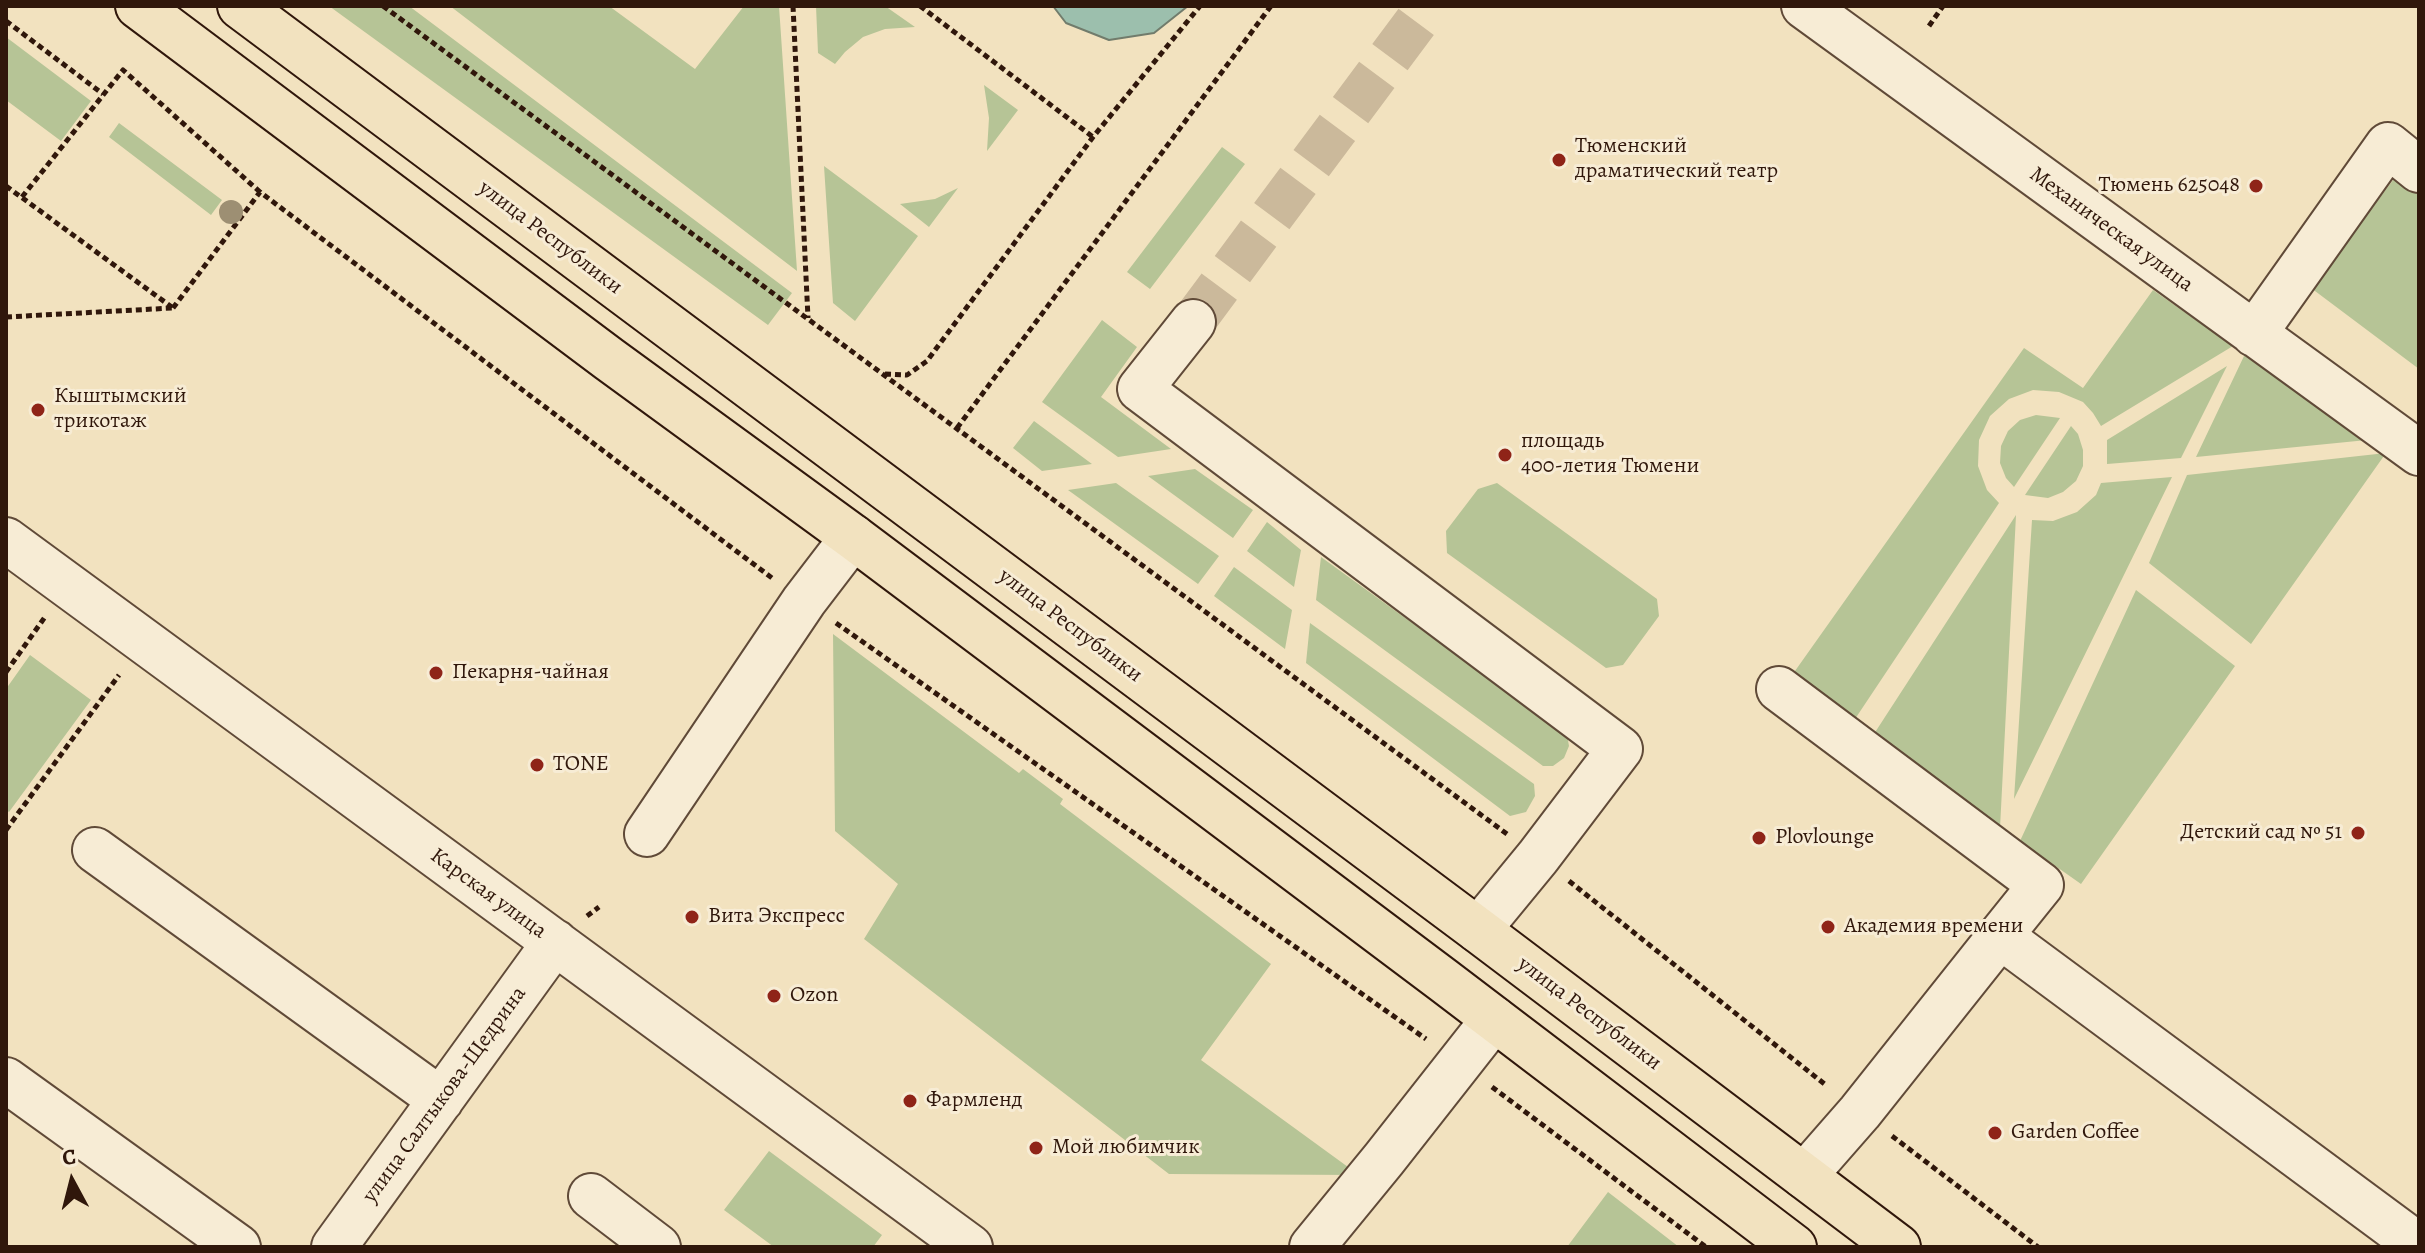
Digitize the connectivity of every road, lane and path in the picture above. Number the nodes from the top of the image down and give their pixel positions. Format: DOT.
graph roads {
  1 [pos="138,6"];
  2 [pos="240,6"];
  3 [pos="383,6"];
  4 [pos="793,6"];
  5 [pos="920,6"];
  6 [pos="1200,6"];
  7 [pos="1271,6"];
  8 [pos="1804,6"];
  9 [pos="1943,6"];
  10 [pos="6,21"];
  11 [pos="1929,26"];
  12 [pos="103,94"];
  13 [pos="1093,137"];
  14 [pos="2419,170"];
  15 [pos="6,186"];
  16 [pos="260,192"];
  17 [pos="22,197"];
  18 [pos="173,308"];
  19 [pos="6,317"];
  20 [pos="808,319"];
  21 [pos="1193,322"];
  22 [pos="2254,334"];
  23 [pos="883,374"];
  24 [pos="957,428"];
  25 [pos="2419,453"];
  26 [pos="853,537"];
  27 [pos="6,540"];
  28 [pos="68,586"];
  29 [pos="804,601"];
  30 [pos="143,642"];
  31 [pos="6,672"];
  32 [pos="1779,689"];
  33 [pos="6,830"];
  34 [pos="647,834"];
  35 [pos="95,850"];
  36 [pos="1538,857"];
  37 [pos="1478,930"];
  38 [pos="2000,936"];
  39 [pos="555,942"];
  40 [pos="1494,1019"];
  41 [pos="1458,1061"];
  42 [pos="6,1080"];
  43 [pos="441,1100"];
  44 [pos="1860,1112"];
  45 [pos="1804,1176"];
  46 [pos="591,1196"];
  47 [pos="2391,1238"];
  48 [pos="238,1247"];
  49 [pos="334,1247"];
  50 [pos="658,1247"];
  51 [pos="970,1247"];
  52 [pos="1312,1247"];
  53 [pos="1706,1247"];
  54 [pos="1794,1247"];
  55 [pos="1898,1247"];
  56 [pos="2038,1247"];
  1 -- 26 [label="main road"];
  2 -- 37 [label="main road, улица Республики"];
  3 -- 20 [label="path"];
  4 -- 20 [label="path"];
  5 -- 13 [label="path"];
  6 -- 13 [label="path"];
  7 -- 24 [label="path"];
  8 -- 22 [label="street, Механическая улица"];
  9 -- 11 [label="path"];
  10 -- 12 [label="path"];
  12 -- 16 [label="path"];
  12 -- 17 [label="path"];
  13 -- 23 [label="path"];
  14 -- 22 [label="street"];
  15 -- 17 [label="path"];
  16 -- 18 [label="path"];
  16 -- 29 [label="path"];
  17 -- 18 [label="path"];
  18 -- 19 [label="path"];
  20 -- 23 [label="path"];
  21 -- 36 [label="street"];
  22 -- 25 [label="street, Механическая улица"];
  23 -- 24 [label="path"];
  24 -- 36 [label="path"];
  26 -- 29 [label="street"];
  26 -- 40 [label="main road"];
  27 -- 28 [label="street, Карская улица"];
  28 -- 30 [label="street, Карская улица"];
  28 -- 31 [label="path"];
  29 -- 34 [label="street"];
  29 -- 41 [label="path"];
  30 -- 33 [label="path"];
  30 -- 39 [label="street, Карская улица"];
  32 -- 38 [label="street"];
  35 -- 43 [label="street"];
  36 -- 37 [label="street"];
  36 -- 44 [label="path"];
  37 -- 45 [label="main road, улица Республики"];
  38 -- 44 [label="street"];
  38 -- 47 [label="street"];
  39 -- 43 [label="street, улица Салтыкова-Щедрина"];
  39 -- 51 [label="street, Карская улица"];
  40 -- 41 [label="street"];
  40 -- 54 [label="main road"];
  41 -- 52 [label="street"];
  41 -- 53 [label="path"];
  42 -- 48 [label="street"];
  43 -- 49 [label="street, улица Салтыкова-Щедрина"];
  44 -- 45 [label="street"];
  44 -- 56 [label="path"];
  45 -- 55 [label="main road, улица Республики"];
  46 -- 50 [label="street"];
}
